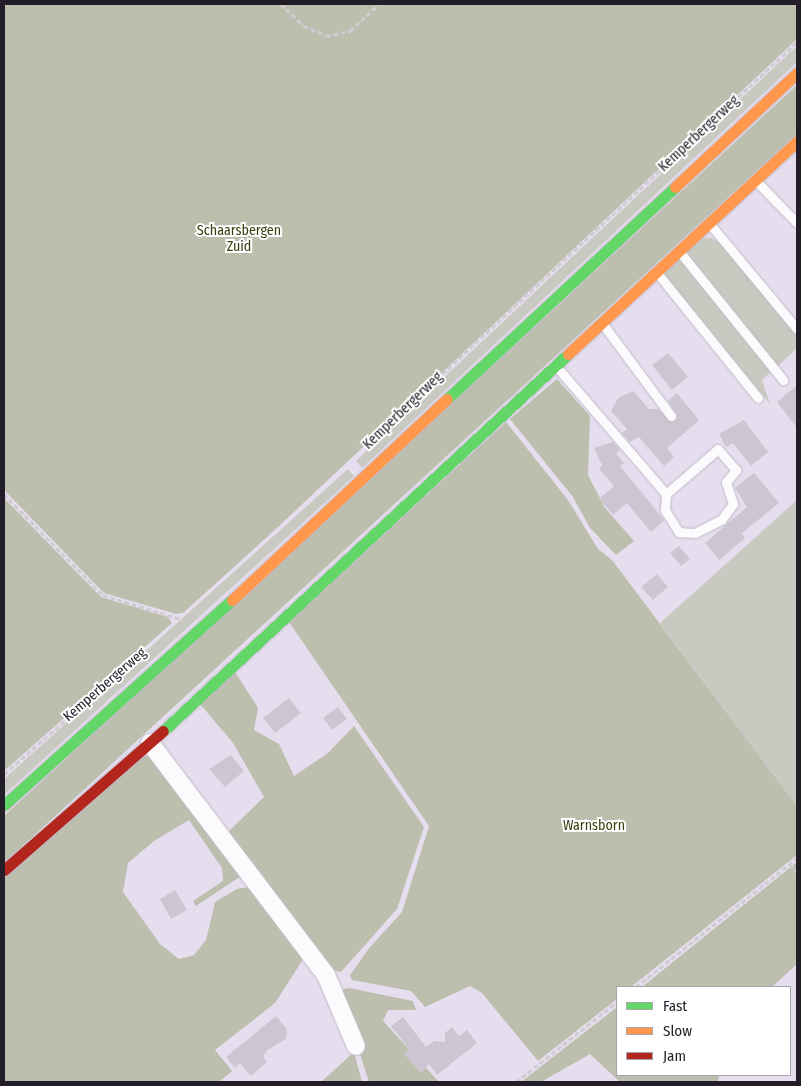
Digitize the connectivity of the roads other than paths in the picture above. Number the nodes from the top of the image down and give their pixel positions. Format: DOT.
graph roads {
  1 [pos="797,73"];
  2 [pos="797,141"];
  3 [pos="755,180"];
  4 [pos="709,223"];
  5 [pos="797,223"];
  6 [pos="679,251"];
  7 [pos="656,272"];
  8 [pos="602,323"];
  9 [pos="797,329"];
  10 [pos="556,365"];
  11 [pos="783,380"];
  12 [pos="758,398"];
  13 [pos="671,416"];
  14 [pos="666,494"];
  15 [pos="150,743"];
  16 [pos="4,805"];
  17 [pos="4,870"];
  18 [pos="356,1046"];
  1 -- 16 [label="street, Kemperbergerweg"];
  2 -- 3 [label="street"];
  3 -- 4 [label="street"];
  3 -- 5 [label="lane"];
  4 -- 6 [label="street"];
  4 -- 9 [label="lane"];
  6 -- 7 [label="street"];
  6 -- 11 [label="lane"];
  7 -- 8 [label="street"];
  7 -- 12 [label="lane"];
  8 -- 10 [label="street"];
  8 -- 13 [label="lane"];
  10 -- 14 [label="lane"];
  10 -- 15 [label="street"];
  14 -- 14 [label="lane"];
  15 -- 17 [label="street"];
  15 -- 18 [label="street"];
}
